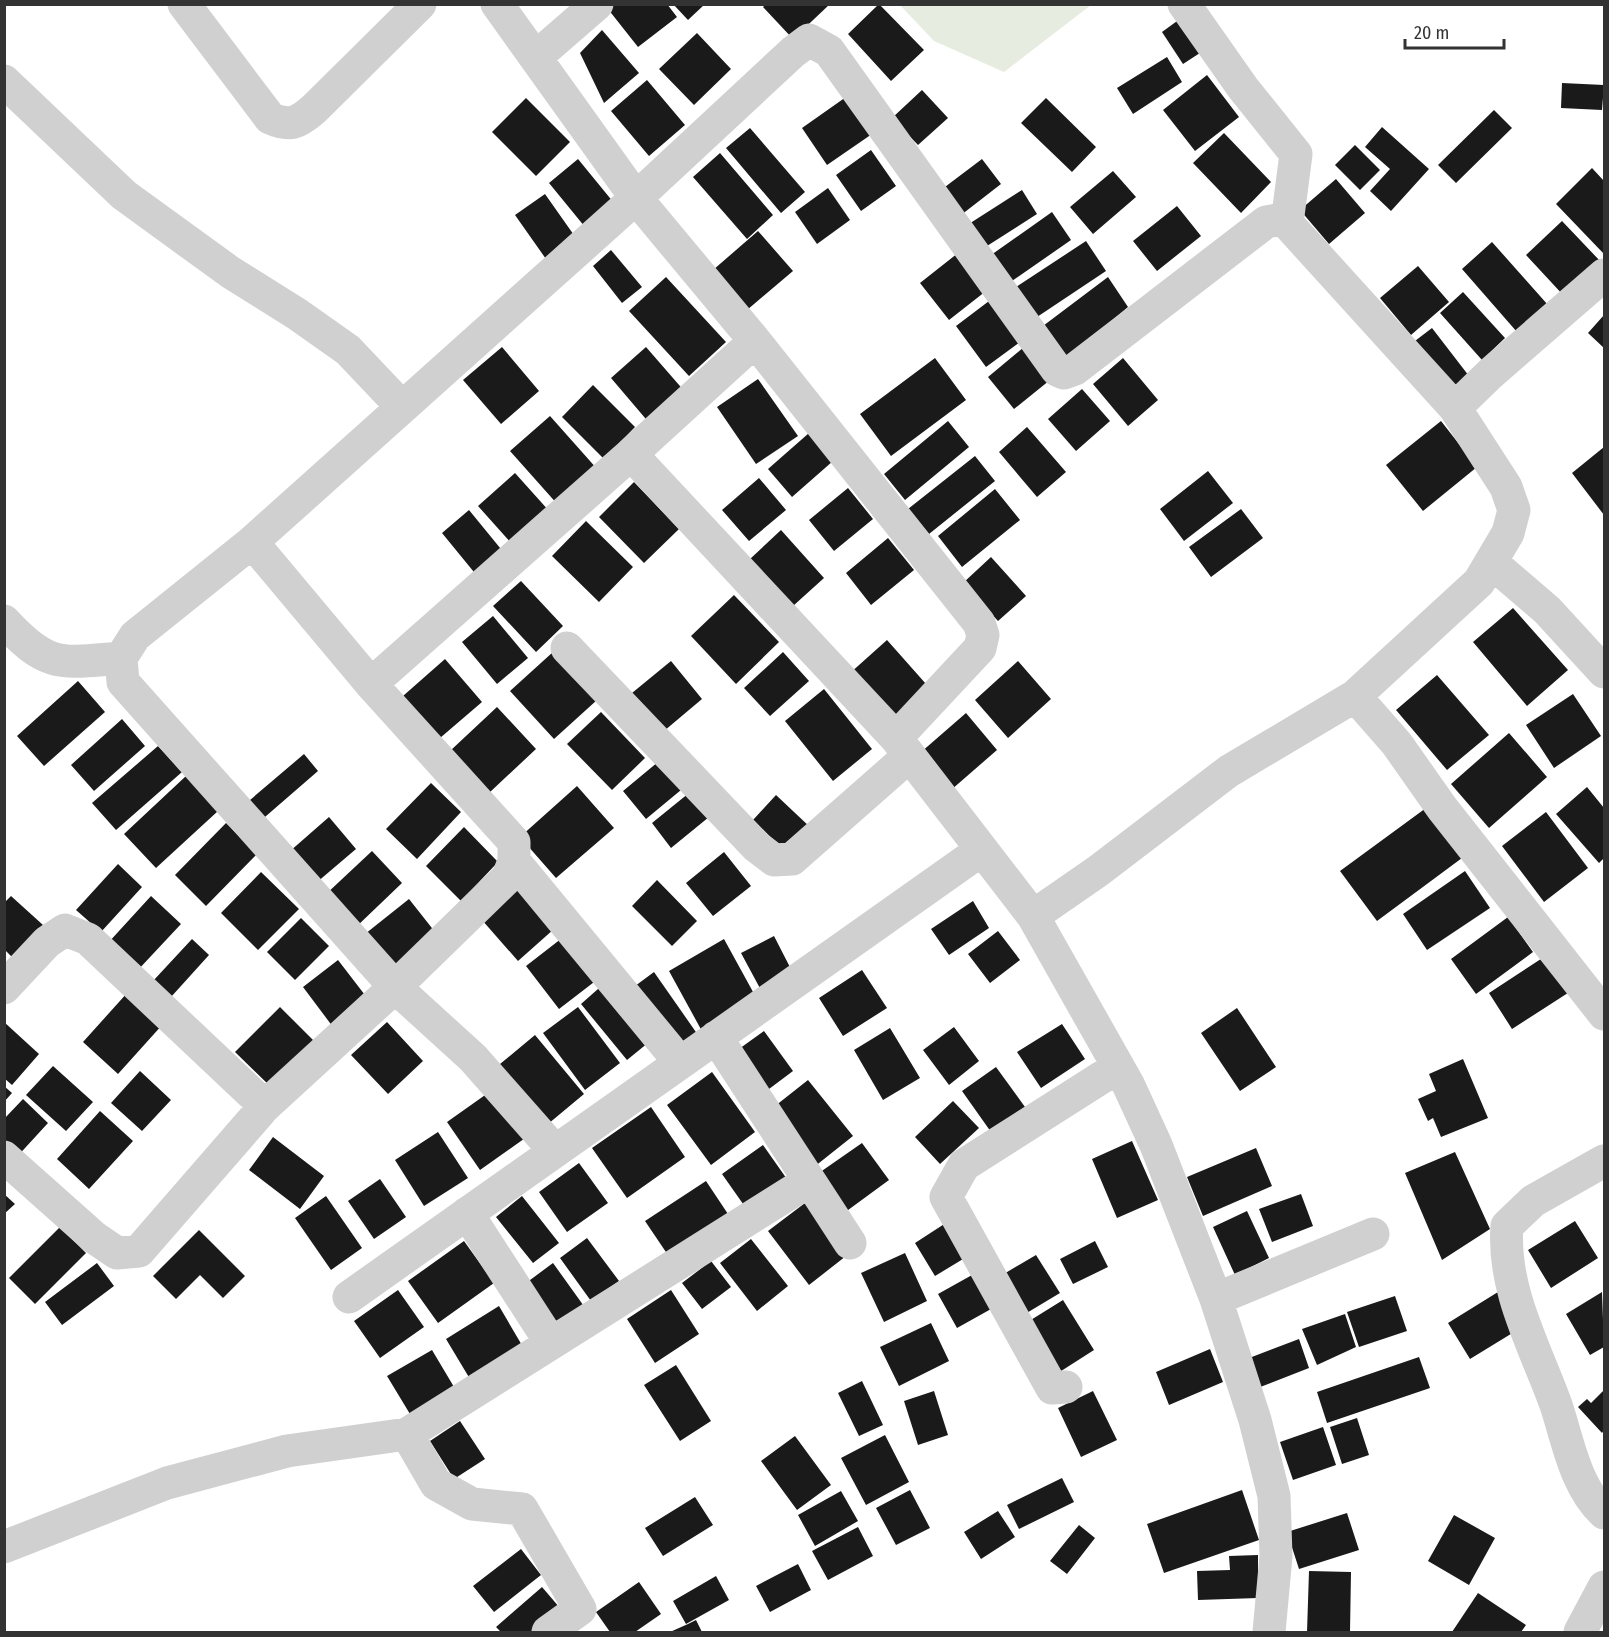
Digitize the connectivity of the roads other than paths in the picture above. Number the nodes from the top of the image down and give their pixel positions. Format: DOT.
graph roads {
  1 [pos="184,4"];
  2 [pos="420,4"];
  3 [pos="497,4"];
  4 [pos="597,4"];
  5 [pos="1184,4"];
  6 [pos="536,57"];
  7 [pos="4,81"];
  8 [pos="636,198"];
  9 [pos="1287,223"];
  10 [pos="1605,274"];
  11 [pos="755,341"];
  12 [pos="402,407"];
  13 [pos="1455,408"];
  14 [pos="631,454"];
  15 [pos="252,542"];
  16 [pos="1491,562"];
  17 [pos="4,621"];
  18 [pos="567,648"];
  19 [pos="121,658"];
  20 [pos="1605,672"];
  21 [pos="371,684"];
  22 [pos="1356,696"];
  23 [pos="902,747"];
  24 [pos="980,851"];
  25 [pos="514,861"];
  26 [pos="1033,916"];
  27 [pos="395,987"];
  28 [pos="4,988"];
  29 [pos="1601,1001"];
  30 [pos="716,1037"];
  31 [pos="669,1048"];
  32 [pos="1118,1067"];
  33 [pos="265,1106"];
  34 [pos="555,1151"];
  35 [pos="4,1157"];
  36 [pos="1605,1161"];
  37 [pos="809,1180"];
  38 [pos="467,1213"];
  39 [pos="1373,1233"];
  40 [pos="850,1243"];
  41 [pos="349,1297"];
  42 [pos="1216,1299"];
  43 [pos="551,1343"];
  44 [pos="1066,1386"];
  45 [pos="407,1434"];
  46 [pos="1605,1513"];
  47 [pos="4,1547"];
  48 [pos="1605,1587"];
  49 [pos="548,1632"];
  50 [pos="1269,1632"];
  51 [pos="1580,1632"];
  1 -- 2 [label="street"];
  3 -- 6 [label="street"];
  4 -- 6 [label="street"];
  5 -- 9 [label="street"];
  6 -- 8 [label="street"];
  7 -- 12 [label="street"];
  8 -- 9 [label="street"];
  8 -- 11 [label="street"];
  8 -- 12 [label="street"];
  9 -- 13 [label="street"];
  10 -- 13 [label="street"];
  11 -- 14 [label="street"];
  11 -- 23 [label="street"];
  12 -- 15 [label="street"];
  13 -- 16 [label="street"];
  14 -- 21 [label="street"];
  14 -- 23 [label="street"];
  15 -- 19 [label="street"];
  15 -- 21 [label="street"];
  16 -- 20 [label="street"];
  16 -- 22 [label="street"];
  17 -- 19 [label="street"];
  18 -- 23 [label="street"];
  19 -- 27 [label="street"];
  21 -- 25 [label="street"];
  22 -- 26 [label="street"];
  22 -- 29 [label="street"];
  23 -- 24 [label="street"];
  24 -- 26 [label="street"];
  24 -- 30 [label="street"];
  25 -- 27 [label="street"];
  25 -- 31 [label="street"];
  26 -- 32 [label="street"];
  27 -- 33 [label="street"];
  27 -- 34 [label="street"];
  28 -- 33 [label="street"];
  30 -- 34 [label="street"];
  30 -- 37 [label="street"];
  32 -- 42 [label="street"];
  32 -- 44 [label="street"];
  33 -- 35 [label="street"];
  34 -- 38 [label="street"];
  36 -- 46 [label="street"];
  37 -- 40 [label="street"];
  37 -- 43 [label="street"];
  38 -- 41 [label="street"];
  38 -- 43 [label="street"];
  39 -- 42 [label="street"];
  42 -- 50 [label="street"];
  43 -- 45 [label="street"];
  45 -- 47 [label="street"];
  45 -- 49 [label="street"];
  48 -- 51 [label="street"];
}
